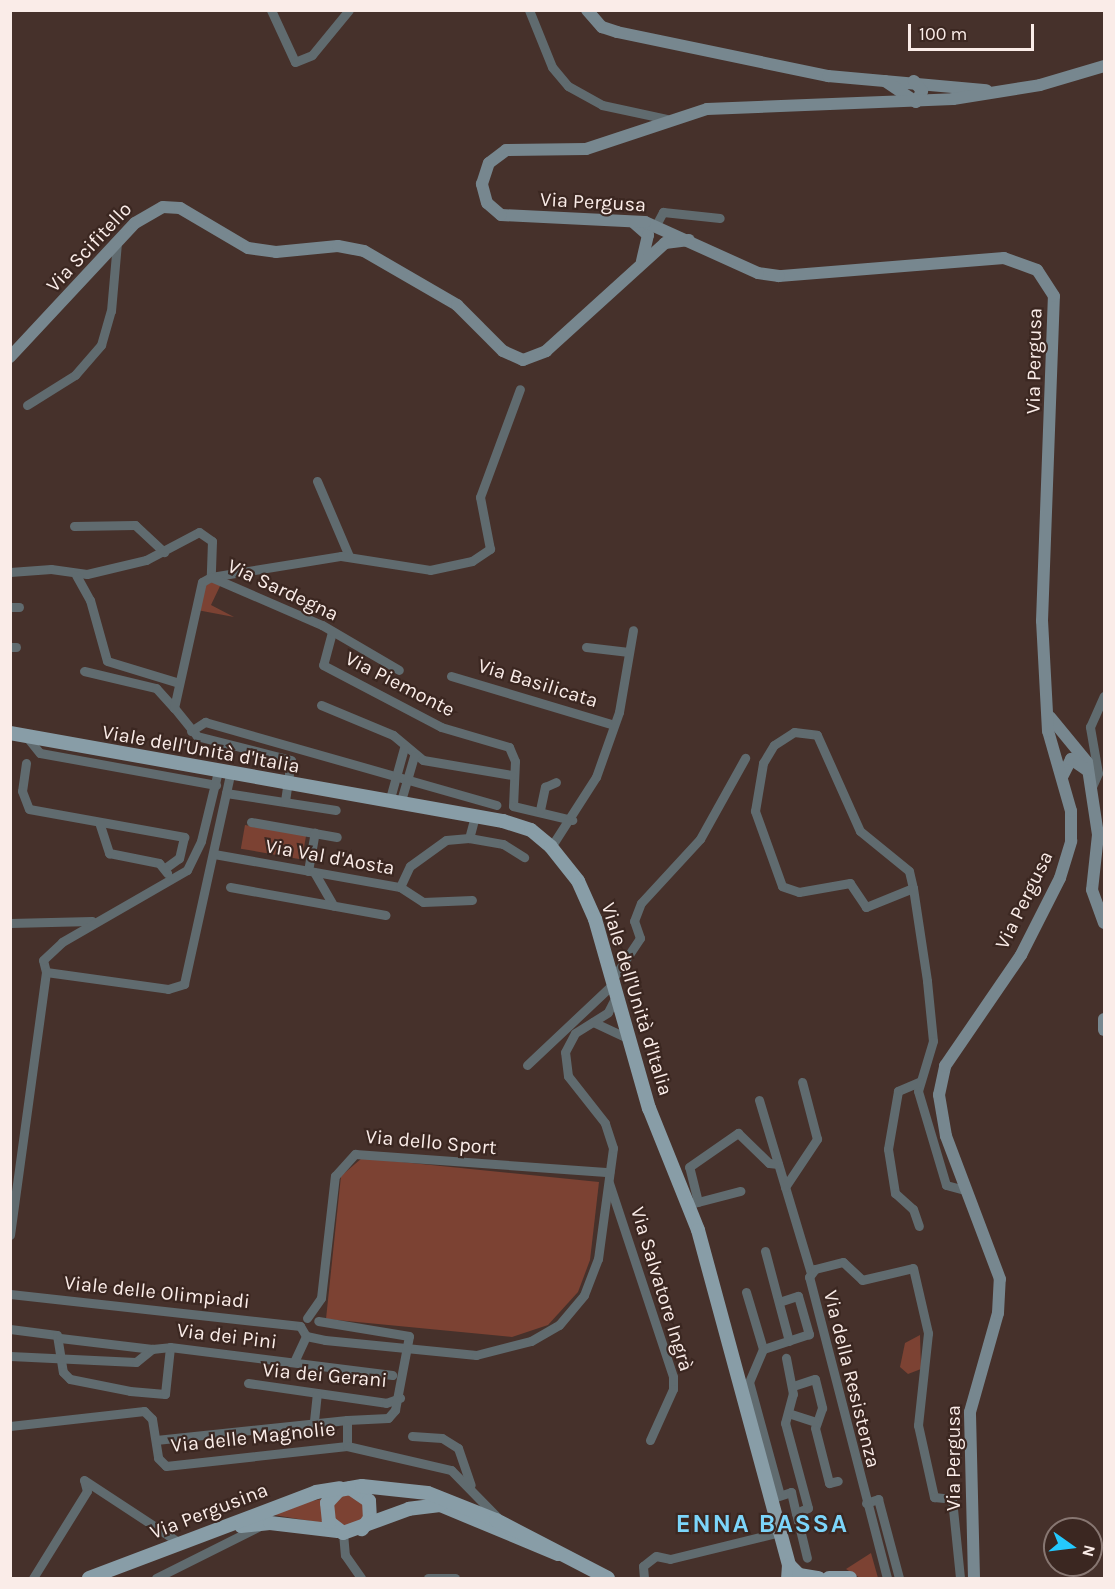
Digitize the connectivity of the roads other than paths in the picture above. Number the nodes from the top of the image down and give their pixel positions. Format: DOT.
graph roads {
  1 [pos="271,10"];
  2 [pos="349,10"];
  3 [pos="529,10"];
  4 [pos="587,10"];
  5 [pos="1104,66"];
  6 [pos="881,81"];
  7 [pos="914,81"];
  8 [pos="1003,93"];
  9 [pos="916,102"];
  10 [pos="884,103"];
  11 [pos="667,119"];
  12 [pos="720,219"];
  13 [pos="629,220"];
  14 [pos="659,226"];
  15 [pos="692,239"];
  16 [pos="117,243"];
  17 [pos="654,247"];
  18 [pos="10,357"];
  19 [pos="520,389"];
  20 [pos="27,405"];
  21 [pos="317,481"];
  22 [pos="74,526"];
  23 [pos="164,552"];
  24 [pos="349,556"];
  25 [pos="10,572"];
  26 [pos="76,575"];
  27 [pos="212,577"];
  28 [pos="633,630"];
  29 [pos="332,632"];
  30 [pos="586,647"];
  31 [pos="629,652"];
  32 [pos="84,670"];
  33 [pos="399,670"];
  34 [pos="451,676"];
  35 [pos="179,682"];
  36 [pos="1104,696"];
  37 [pos="321,705"];
  38 [pos="174,708"];
  39 [pos="1047,713"];
  40 [pos="614,725"];
  41 [pos="191,731"];
  42 [pos="10,733"];
  43 [pos="1071,744"];
  44 [pos="404,748"];
  45 [pos="1052,748"];
  46 [pos="414,756"];
  47 [pos="745,758"];
  48 [pos="1078,760"];
  49 [pos="26,763"];
  50 [pos="1088,771"];
  51 [pos="512,774"];
  52 [pos="395,777"];
  53 [pos="407,780"];
  54 [pos="219,781"];
  55 [pos="1062,781"];
  56 [pos="556,782"];
  57 [pos="289,785"];
  58 [pos="1091,789"];
  59 [pos="226,795"];
  60 [pos="285,801"];
  61 [pos="395,803"];
  62 [pos="496,806"];
  63 [pos="336,810"];
  64 [pos="540,810"];
  65 [pos="475,816"];
  66 [pos="572,820"];
  67 [pos="99,822"];
  68 [pos="251,822"];
  69 [pos="315,833"];
  70 [pos="338,837"];
  71 [pos="470,838"];
  72 [pos="551,847"];
  73 [pos="214,854"];
  74 [pos="524,856"];
  75 [pos="165,868"];
  76 [pos="311,871"];
  77 [pos="171,880"];
  78 [pos="230,887"];
  79 [pos="400,887"];
  80 [pos="913,888"];
  81 [pos="472,900"];
  82 [pos="334,906"];
  83 [pos="386,915"];
  84 [pos="94,921"];
  85 [pos="10,923"];
  86 [pos="1104,923"];
  87 [pos="46,972"];
  88 [pos="616,983"];
  89 [pos="617,1018"];
  90 [pos="1104,1019"];
  91 [pos="594,1022"];
  92 [pos="1104,1030"];
  93 [pos="527,1065"];
  94 [pos="802,1082"];
  95 [pos="919,1082"];
  96 [pos="759,1100"];
  97 [pos="778,1164"];
  98 [pos="15,1171"];
  99 [pos="609,1176"];
  100 [pos="785,1187"];
  101 [pos="965,1190"];
  102 [pos="740,1191"];
  103 [pos="694,1203"];
  104 [pos="919,1226"];
  105 [pos="10,1235"];
  106 [pos="765,1251"];
  107 [pos="811,1273"];
  108 [pos="746,1292"];
  109 [pos="10,1294"];
  110 [pos="779,1302"];
  111 [pos="307,1318"];
  112 [pos="318,1321"];
  113 [pos="300,1326"];
  114 [pos="10,1329"];
  115 [pos="308,1337"];
  116 [pos="60,1338"];
  117 [pos="789,1341"];
  118 [pos="170,1347"];
  119 [pos="411,1348"];
  120 [pos="152,1349"];
  121 [pos="763,1349"];
  122 [pos="10,1356"];
  123 [pos="62,1356"];
  124 [pos="786,1358"];
  125 [pos="294,1362"];
  126 [pos="392,1375"];
  127 [pos="248,1383"];
  128 [pos="793,1386"];
  129 [pos="317,1394"];
  130 [pos="400,1398"];
  131 [pos="788,1413"];
  132 [pos="347,1420"];
  133 [pos="314,1422"];
  134 [pos="815,1422"];
  135 [pos="10,1426"];
  136 [pos="412,1436"];
  137 [pos="156,1440"];
  138 [pos="651,1440"];
  139 [pos="347,1446"];
  140 [pos="838,1480"];
  141 [pos="471,1485"];
  142 [pos="814,1485"];
  143 [pos="348,1488"];
  144 [pos="803,1489"];
  145 [pos="776,1497"];
  146 [pos="866,1503"];
  147 [pos="450,1508"];
  148 [pos="796,1512"];
  149 [pos="499,1520"];
  150 [pos="266,1523"];
  151 [pos="360,1530"];
  152 [pos="340,1532"];
  153 [pos="780,1532"];
  154 [pos="180,1543"];
  155 [pos="558,1554"];
  156 [pos="807,1558"];
  157 [pos="789,1572"];
  158 [pos="34,1577"];
  159 [pos="163,1577"];
  160 [pos="89,1578"];
  161 [pos="106,1578"];
  162 [pos="361,1578"];
  163 [pos="428,1578"];
  164 [pos="455,1578"];
  165 [pos="608,1578"];
  166 [pos="644,1578"];
  167 [pos="819,1578"];
  168 [pos="829,1578"];
  169 [pos="850,1578"];
  170 [pos="887,1578"];
  171 [pos="898,1578"];
  172 [pos="960,1578"];
  173 [pos="974,1578"];
  1 -- 2 [label="street"];
  3 -- 11 [label="street"];
  4 -- 6 [label="main road"];
  5 -- 8 [label="main road, Via Pergusa"];
  6 -- 7 [label="main road"];
  6 -- 9 [label="main road"];
  6 -- 10 [label="main road"];
  7 -- 8 [label="main road"];
  7 -- 9 [label="main road"];
  8 -- 9 [label="main road, Via Pergusa"];
  9 -- 10 [label="main road, Via Pergusa"];
  10 -- 11 [label="main road, Via Pergusa"];
  11 -- 13 [label="main road, Via Pergusa"];
  12 -- 14 [label="street"];
  13 -- 14 [label="main road, Via Pergusa"];
  13 -- 17 [label="main road"];
  14 -- 15 [label="main road, Via Pergusa"];
  14 -- 17 [label="main road"];
  15 -- 17 [label="main road"];
  15 -- 39 [label="main road, Via Pergusa"];
  16 -- 17 [label="main road, Via Scifitello"];
  16 -- 18 [label="main road, Via Scifitello"];
  16 -- 20 [label="street"];
  19 -- 24 [label="street"];
  21 -- 24 [label="street"];
  22 -- 23 [label="street"];
  23 -- 26 [label="street"];
  23 -- 27 [label="street"];
  24 -- 27 [label="street"];
  25 -- 26 [label="street"];
  26 -- 35 [label="street"];
  27 -- 29 [label="street, Via Sardegna"];
  27 -- 35 [label="street, Via Sardegna"];
  28 -- 31 [label="street, Via Basilicata"];
  29 -- 33 [label="street, Via Sardegna"];
  29 -- 51 [label="street, Via Piemonte"];
  30 -- 31 [label="street"];
  31 -- 40 [label="street, Via Basilicata"];
  32 -- 38 [label="street"];
  34 -- 40 [label="street, Via Basilicata"];
  35 -- 38 [label="street, Via Sardegna"];
  36 -- 58 [label="street"];
  37 -- 44 [label="street"];
  38 -- 41 [label="street"];
  39 -- 43 [label="main road"];
  39 -- 45 [label="main road, Via Pergusa"];
  40 -- 66 [label="street, Via Basilicata"];
  41 -- 52 [label="street"];
  41 -- 57 [label="street"];
  42 -- 54 [label="main road, Viale dell'Unità d'Italia"];
  43 -- 45 [label="main road"];
  43 -- 50 [label="main road"];
  44 -- 46 [label="street"];
  44 -- 52 [label="street"];
  45 -- 48 [label="main road"];
  45 -- 55 [label="main road, Via Pergusa"];
  46 -- 51 [label="street"];
  46 -- 53 [label="street"];
  47 -- 88 [label="street"];
  48 -- 50 [label="main road"];
  48 -- 55 [label="main road"];
  49 -- 67 [label="street"];
  50 -- 58 [label="main road"];
  51 -- 64 [label="street"];
  52 -- 53 [label="street"];
  52 -- 61 [label="street"];
  53 -- 61 [label="street"];
  53 -- 62 [label="street"];
  54 -- 57 [label="main road, Viale dell'Unità d'Italia"];
  54 -- 59 [label="street"];
  54 -- 59 [label="street"];
  54 -- 77 [label="street"];
  55 -- 101 [label="main road, Via Pergusa"];
  56 -- 64 [label="street"];
  57 -- 60 [label="street"];
  57 -- 61 [label="main road, Viale dell'Unità d'Italia"];
  58 -- 86 [label="main road"];
  59 -- 60 [label="street"];
  59 -- 73 [label="street"];
  60 -- 63 [label="street"];
  61 -- 65 [label="main road, Viale dell'Unità d'Italia"];
  64 -- 66 [label="street"];
  65 -- 71 [label="street"];
  65 -- 72 [label="main road, Viale dell'Unità d'Italia"];
  66 -- 72 [label="street, Via Basilicata"];
  67 -- 75 [label="street"];
  67 -- 75 [label="street"];
  68 -- 69 [label="street"];
  69 -- 70 [label="street"];
  69 -- 76 [label="street"];
  71 -- 74 [label="street"];
  71 -- 79 [label="street"];
  72 -- 88 [label="main road, Viale dell'Unità d'Italia"];
  73 -- 76 [label="street, Via Val d'Aosta"];
  73 -- 87 [label="street"];
  75 -- 77 [label="street"];
  76 -- 79 [label="street, Via Val d'Aosta"];
  76 -- 82 [label="street"];
  77 -- 84 [label="street"];
  78 -- 82 [label="street"];
  79 -- 81 [label="street, Via Val d'Aosta"];
  80 -- 80 [label="street"];
  80 -- 95 [label="street"];
  82 -- 83 [label="street"];
  84 -- 85 [label="street"];
  84 -- 87 [label="street"];
  87 -- 98 [label="street"];
  88 -- 89 [label="main road, Viale dell'Unità d'Italia"];
  88 -- 93 [label="street"];
  89 -- 91 [label="street"];
  89 -- 91 [label="street"];
  89 -- 103 [label="main road, Viale dell'Unità d'Italia"];
  90 -- 92 [label="main road"];
  91 -- 99 [label="street"];
  94 -- 100 [label="street"];
  95 -- 101 [label="street"];
  95 -- 104 [label="street"];
  96 -- 97 [label="street"];
  97 -- 100 [label="street"];
  97 -- 103 [label="street"];
  98 -- 105 [label="street"];
  99 -- 111 [label="street, Via dello Sport"];
  99 -- 119 [label="street"];
  99 -- 138 [label="street, Via Salvatore Ingrà"];
  100 -- 107 [label="street"];
  101 -- 173 [label="main road, Via Pergusa"];
  102 -- 103 [label="street"];
  103 -- 145 [label="main road, Viale dell'Unità d'Italia"];
  106 -- 110 [label="street"];
  107 -- 146 [label="street, Via della Resistenza"];
  107 -- 172 [label="street, Via della Resistenza"];
  108 -- 121 [label="street"];
  109 -- 113 [label="street, Viale delle Olimpiadi"];
  110 -- 117 [label="street"];
  110 -- 117 [label="street"];
  111 -- 112 [label="street"];
  111 -- 113 [label="street"];
  112 -- 115 [label="street"];
  112 -- 119 [label="street"];
  113 -- 115 [label="street"];
  114 -- 116 [label="street"];
  115 -- 119 [label="street"];
  115 -- 125 [label="street"];
  116 -- 120 [label="street"];
  116 -- 123 [label="street"];
  117 -- 121 [label="street"];
  118 -- 120 [label="street, Via dei Pini"];
  118 -- 123 [label="street"];
  118 -- 125 [label="street, Via dei Pini"];
  119 -- 130 [label="street"];
  120 -- 123 [label="street, Via dei Pini"];
  121 -- 145 [label="street"];
  122 -- 123 [label="street, Via dei Pini"];
  124 -- 128 [label="street"];
  125 -- 126 [label="street, Via dei Pini"];
  127 -- 129 [label="street, Via dei Gerani"];
  128 -- 131 [label="street"];
  128 -- 134 [label="street"];
  129 -- 130 [label="street, Via dei Gerani"];
  129 -- 133 [label="street"];
  130 -- 132 [label="street, Via delle Magnolie"];
  131 -- 134 [label="street"];
  131 -- 144 [label="street"];
  132 -- 133 [label="street, Via delle Magnolie"];
  132 -- 139 [label="street, Via delle Magnolie"];
  133 -- 137 [label="street, Via delle Magnolie"];
  134 -- 140 [label="street"];
  135 -- 137 [label="street"];
  136 -- 141 [label="street"];
  137 -- 139 [label="street, Via delle Magnolie"];
  139 -- 141 [label="street, Via delle Magnolie"];
  141 -- 149 [label="street, Via delle Magnolie"];
  142 -- 144 [label="street"];
  143 -- 149 [label="main road, Via Pergusina"];
  143 -- 151 [label="main road"];
  143 -- 152 [label="main road"];
  143 -- 154 [label="main road, Via Pergusina"];
  144 -- 148 [label="street"];
  145 -- 148 [label="street"];
  145 -- 153 [label="main road, Viale dell'Unità d'Italia"];
  146 -- 170 [label="street, Via della Resistenza"];
  146 -- 171 [label="street"];
  147 -- 149 [label="street"];
  147 -- 151 [label="main road"];
  147 -- 155 [label="main road"];
  148 -- 156 [label="street"];
  149 -- 155 [label="main road, Via Pergusina"];
  150 -- 152 [label="main road, Via Pergusina"];
  150 -- 159 [label="street"];
  150 -- 161 [label="main road, Via Pergusina"];
  151 -- 152 [label="main road"];
  152 -- 162 [label="street"];
  153 -- 157 [label="main road, Viale dell'Unità d'Italia"];
  153 -- 166 [label="street"];
  154 -- 158 [label="street"];
  154 -- 160 [label="main road, Via Pergusina"];
  155 -- 165 [label="main road"];
  157 -- 167 [label="main road"];
  163 -- 164 [label="street"];
  168 -- 169 [label="main road"];
}
